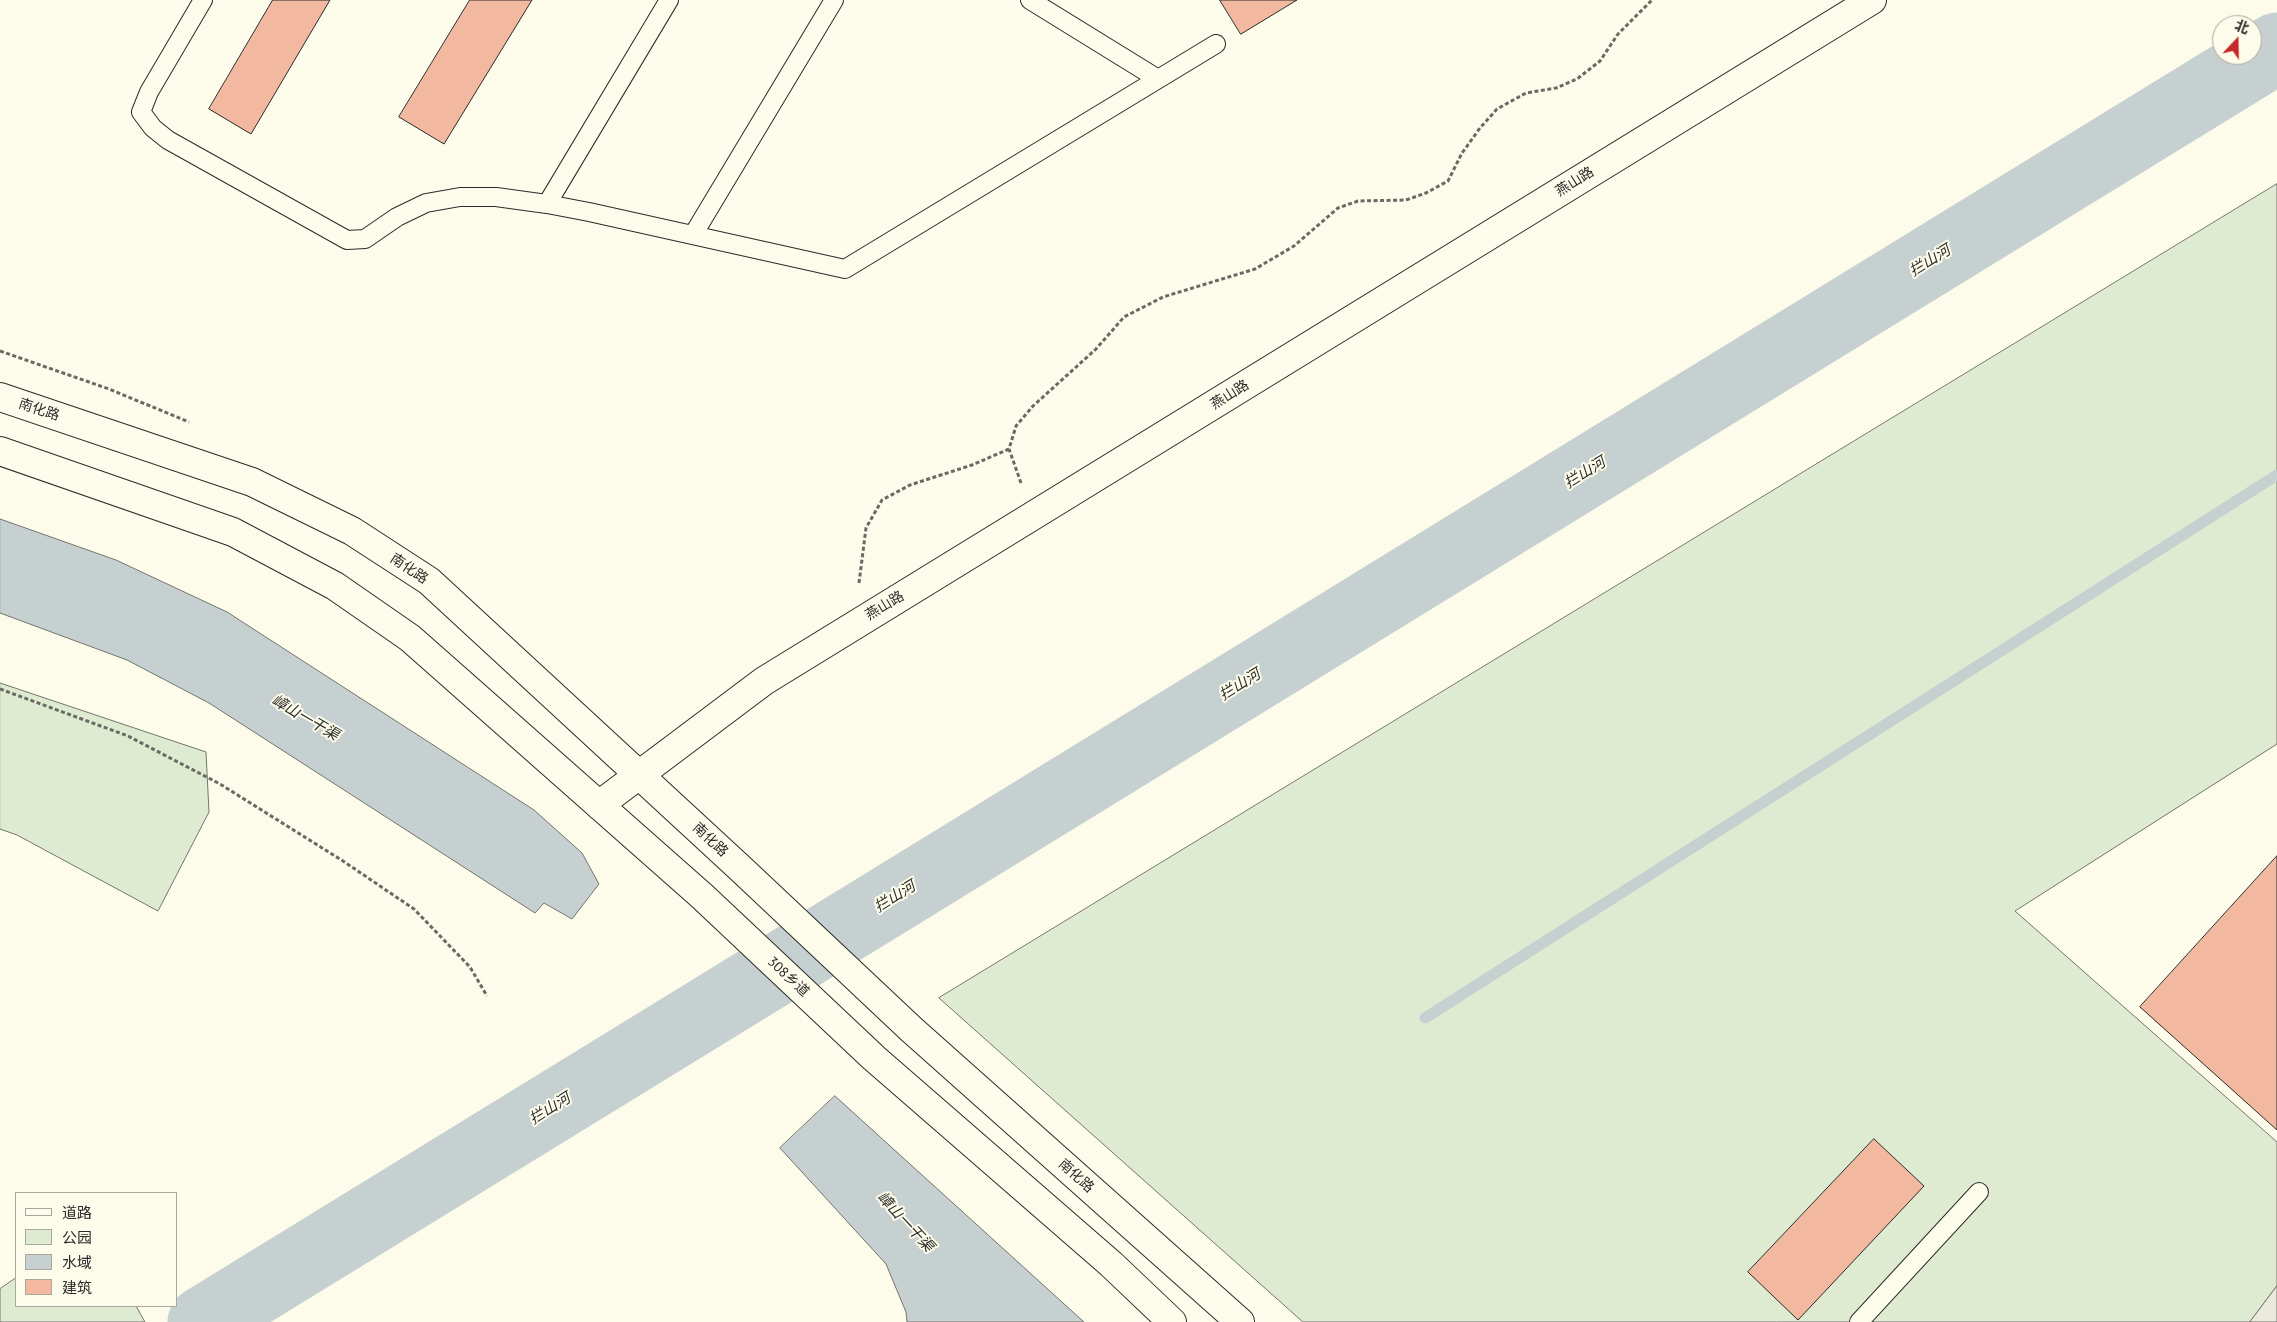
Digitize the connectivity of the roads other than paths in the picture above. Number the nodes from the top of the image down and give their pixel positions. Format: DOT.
graph roads {
  1 [pos="203,0"];
  2 [pos="669,0"];
  3 [pos="834,0"];
  4 [pos="1030,0"];
  5 [pos="1872,0"];
  6 [pos="1216,44"];
  7 [pos="1158,79"];
  8 [pos="547,204"];
  9 [pos="694,235"];
  10 [pos="0,397"];
  11 [pos="0,451"];
  12 [pos="640,775"];
  13 [pos="600,805"];
  14 [pos="1979,1192"];
  15 [pos="1172,1322"];
  16 [pos="1240,1322"];
  17 [pos="1859,1322"];
  1 -- 8 [label="lane"];
  2 -- 8 [label="lane"];
  3 -- 9 [label="lane"];
  4 -- 7 [label="lane"];
  5 -- 12 [label="main road, 燕山路"];
  6 -- 7 [label="lane"];
  7 -- 9 [label="lane"];
  8 -- 9 [label="lane"];
  10 -- 12 [label="main road, 南化路"];
  11 -- 13 [label="main road"];
  12 -- 13 [label="main road, 燕山路"];
  12 -- 16 [label="main road, 南化路"];
  13 -- 15 [label="main road, 308乡道"];
  14 -- 17 [label="lane"];
}
